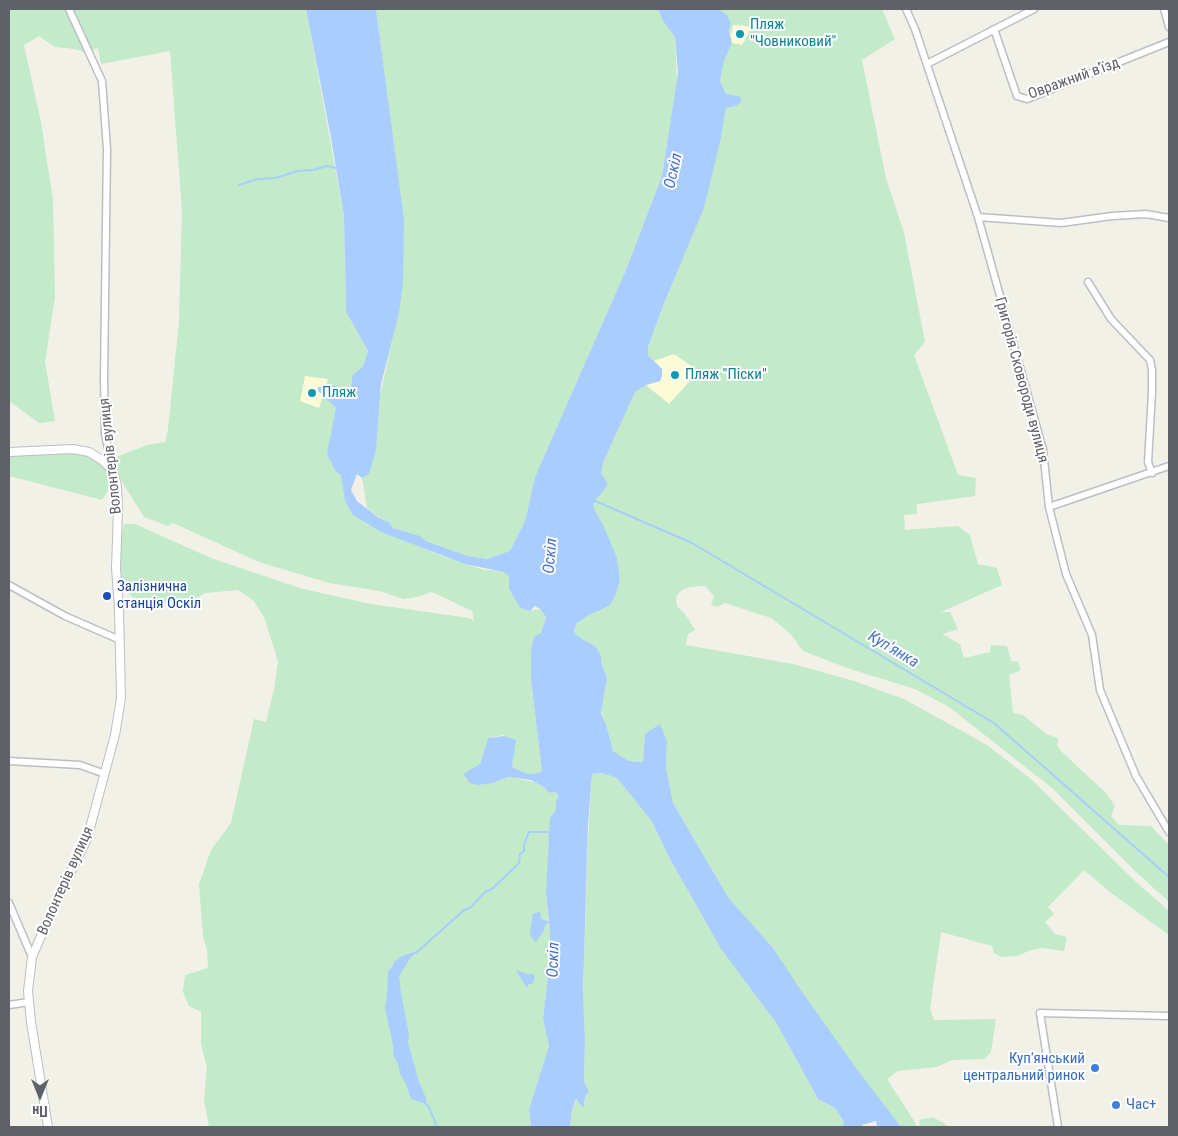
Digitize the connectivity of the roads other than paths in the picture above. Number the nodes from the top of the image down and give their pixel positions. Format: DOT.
graph roads {
  1 [pos="906,9"];
  2 [pos="1034,9"];
  3 [pos="1164,9"];
  4 [pos="70,11"];
  5 [pos="1169,27"];
  6 [pos="994,29"];
  7 [pos="1169,42"];
  8 [pos="928,64"];
  9 [pos="978,217"];
  10 [pos="1169,218"];
  11 [pos="1088,282"];
  12 [pos="9,452"];
  13 [pos="1169,466"];
  14 [pos="113,471"];
  15 [pos="1152,473"];
  16 [pos="1049,507"];
  17 [pos="9,585"];
  18 [pos="120,640"];
  19 [pos="9,761"];
  20 [pos="105,774"];
  21 [pos="1169,832"];
  22 [pos="9,904"];
  23 [pos="32,956"];
  24 [pos="29,1002"];
  25 [pos="9,1004"];
  26 [pos="1169,1016"];
  27 [pos="48,1127"];
  28 [pos="1058,1127"];
  1 -- 8 [label="street, Григорія Сковороди вулиця"];
  2 -- 6 [label="street"];
  3 -- 5 [label="street"];
  4 -- 14 [label="street, Волонтерів вулиця"];
  6 -- 7 [label="street, Овражний в'їзд"];
  6 -- 8 [label="street"];
  8 -- 9 [label="street, Григорія Сковороди вулиця"];
  9 -- 10 [label="street"];
  9 -- 16 [label="street, Григорія Сковороди вулиця"];
  11 -- 15 [label="street"];
  12 -- 14 [label="street"];
  13 -- 15 [label="street"];
  14 -- 18 [label="street, Волонтерів вулиця"];
  15 -- 16 [label="street"];
  16 -- 21 [label="street, Григорія Сковороди вулиця"];
  17 -- 18 [label="street"];
  18 -- 20 [label="street, Волонтерів вулиця"];
  19 -- 20 [label="street"];
  20 -- 23 [label="street, Волонтерів вулиця"];
  22 -- 23 [label="street"];
  23 -- 24 [label="street, Волонтерів вулиця"];
  24 -- 25 [label="street"];
  24 -- 27 [label="street, Волонтерів вулиця"];
  26 -- 28 [label="street"];
}
